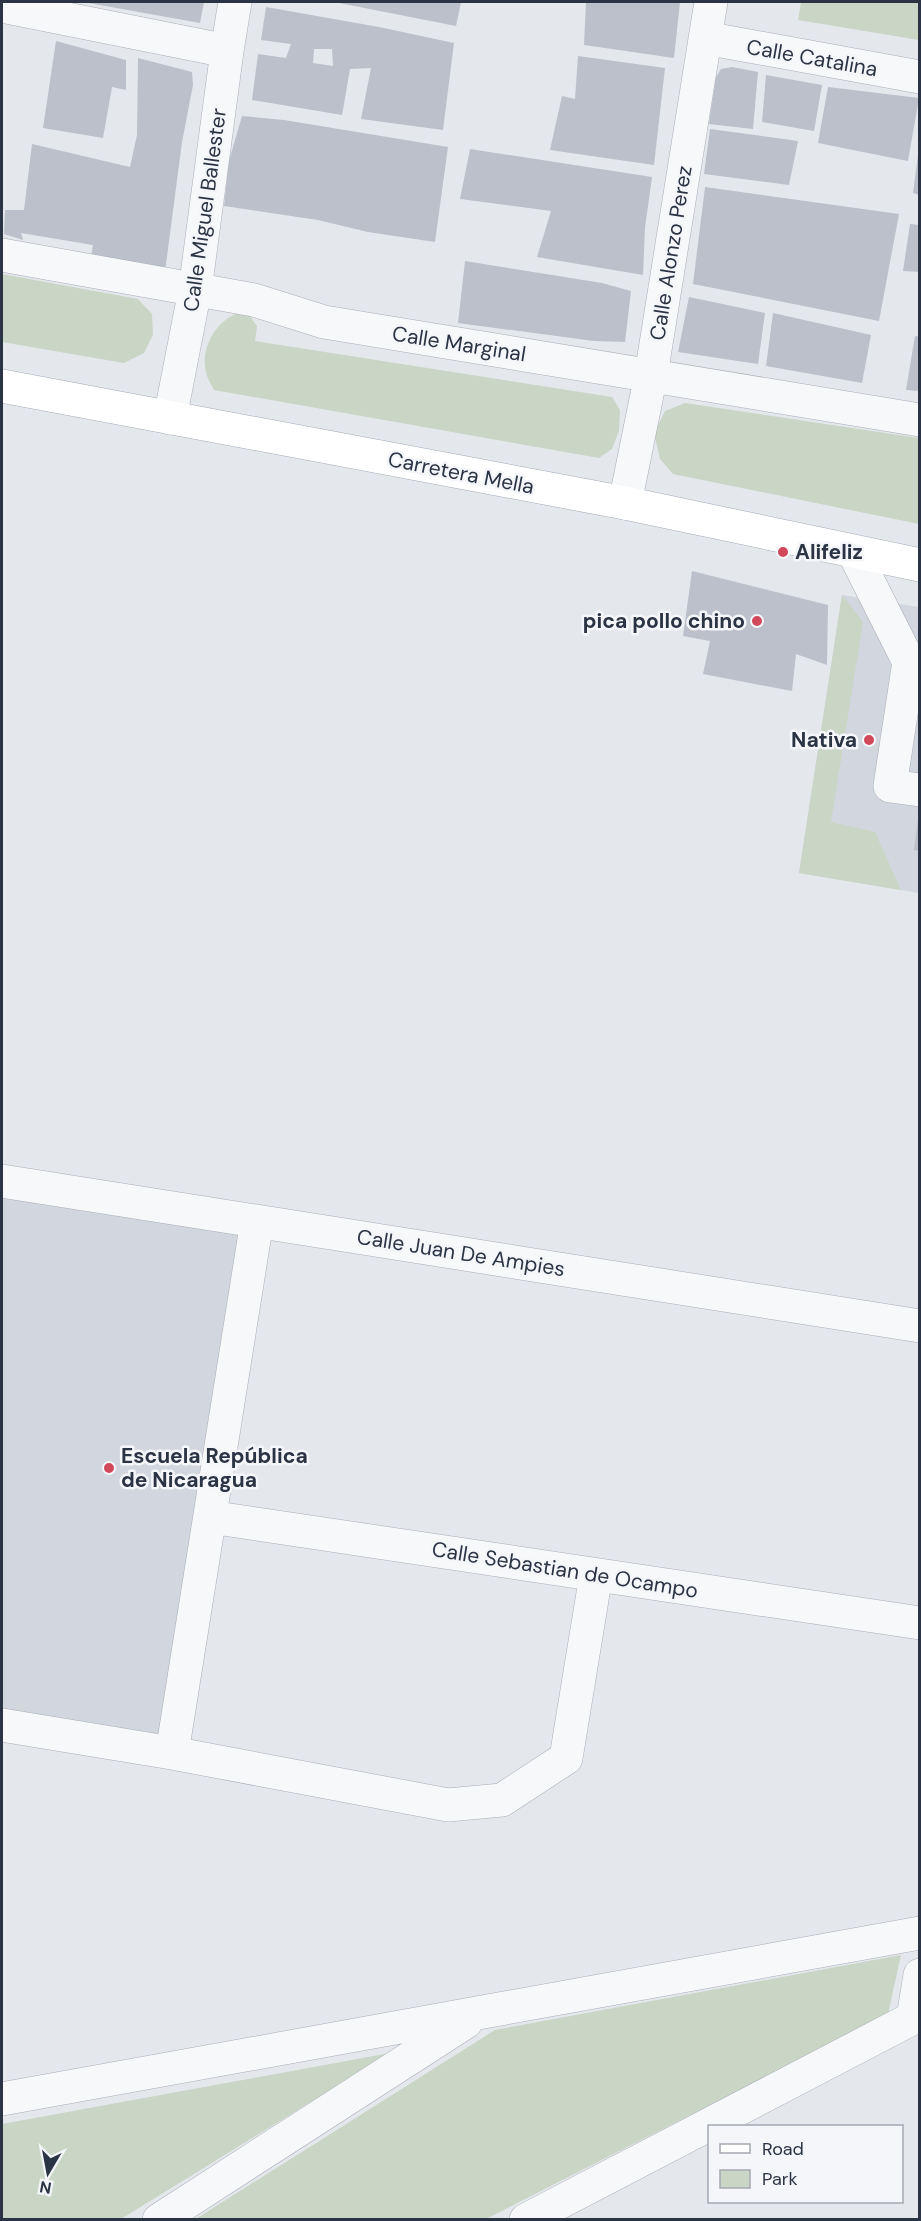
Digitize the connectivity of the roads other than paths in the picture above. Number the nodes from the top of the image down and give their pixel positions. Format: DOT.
graph roads {
  1 [pos="236,2"];
  2 [pos="711,2"];
  3 [pos="2,6"];
  4 [pos="705,38"];
  5 [pos="227,51"];
  6 [pos="920,77"];
  7 [pos="2,255"];
  8 [pos="195,290"];
  9 [pos="651,375"];
  10 [pos="2,386"];
  11 [pos="170,418"];
  12 [pos="920,420"];
  13 [pos="625,504"];
  14 [pos="854,553"];
  15 [pos="920,565"];
  16 [pos="914,663"];
  17 [pos="911,705"];
  18 [pos="908,746"];
  19 [pos="920,790"];
  20 [pos="2,1181"];
  21 [pos="257,1221"];
  22 [pos="920,1326"];
  23 [pos="210,1517"];
  24 [pos="596,1575"];
  25 [pos="920,1623"];
  26 [pos="2,1725"];
  27 [pos="172,1753"];
  28 [pos="920,1933"];
  29 [pos="920,1975"];
  30 [pos="480,2013"];
  31 [pos="916,2018"];
  32 [pos="2,2099"];
  33 [pos="709,2125"];
  34 [pos="708,2126"];
  35 [pos="159,2220"];
  36 [pos="526,2220"];
  1 -- 5 [label="street, Calle Miguel Ballester"];
  2 -- 4 [label="street, Calle Alonzo Perez"];
  3 -- 5 [label="street"];
  4 -- 6 [label="street, Calle Catalina"];
  4 -- 9 [label="street, Calle Alonzo Perez"];
  5 -- 8 [label="street, Calle Miguel Ballester"];
  7 -- 8 [label="street, Calle Marginal"];
  8 -- 9 [label="street, Calle Marginal"];
  8 -- 11 [label="street, Calle Miguel Ballester"];
  9 -- 12 [label="street, Calle Marginal"];
  9 -- 13 [label="street, Calle Alonzo Perez"];
  10 -- 11 [label="main road, Carretera Mella"];
  11 -- 13 [label="main road, Carretera Mella"];
  13 -- 14 [label="main road, Carretera Mella"];
  14 -- 15 [label="main road, Carretera Mella"];
  14 -- 16 [label="street"];
  16 -- 17 [label="street"];
  17 -- 18 [label="street"];
  18 -- 19 [label="street"];
  20 -- 21 [label="street, Calle Juan De Ampies"];
  21 -- 22 [label="street, Calle Juan De Ampies"];
  21 -- 23 [label="street"];
  23 -- 24 [label="street, Calle Sebastian de Ocampo"];
  23 -- 27 [label="street"];
  24 -- 25 [label="street, Calle Sebastian de Ocampo"];
  24 -- 27 [label="street"];
  26 -- 27 [label="street"];
  28 -- 30 [label="street"];
  29 -- 31 [label="street"];
  30 -- 32 [label="street"];
  30 -- 35 [label="street"];
  31 -- 33 [label="street"];
  34 -- 36 [label="street"];
}
